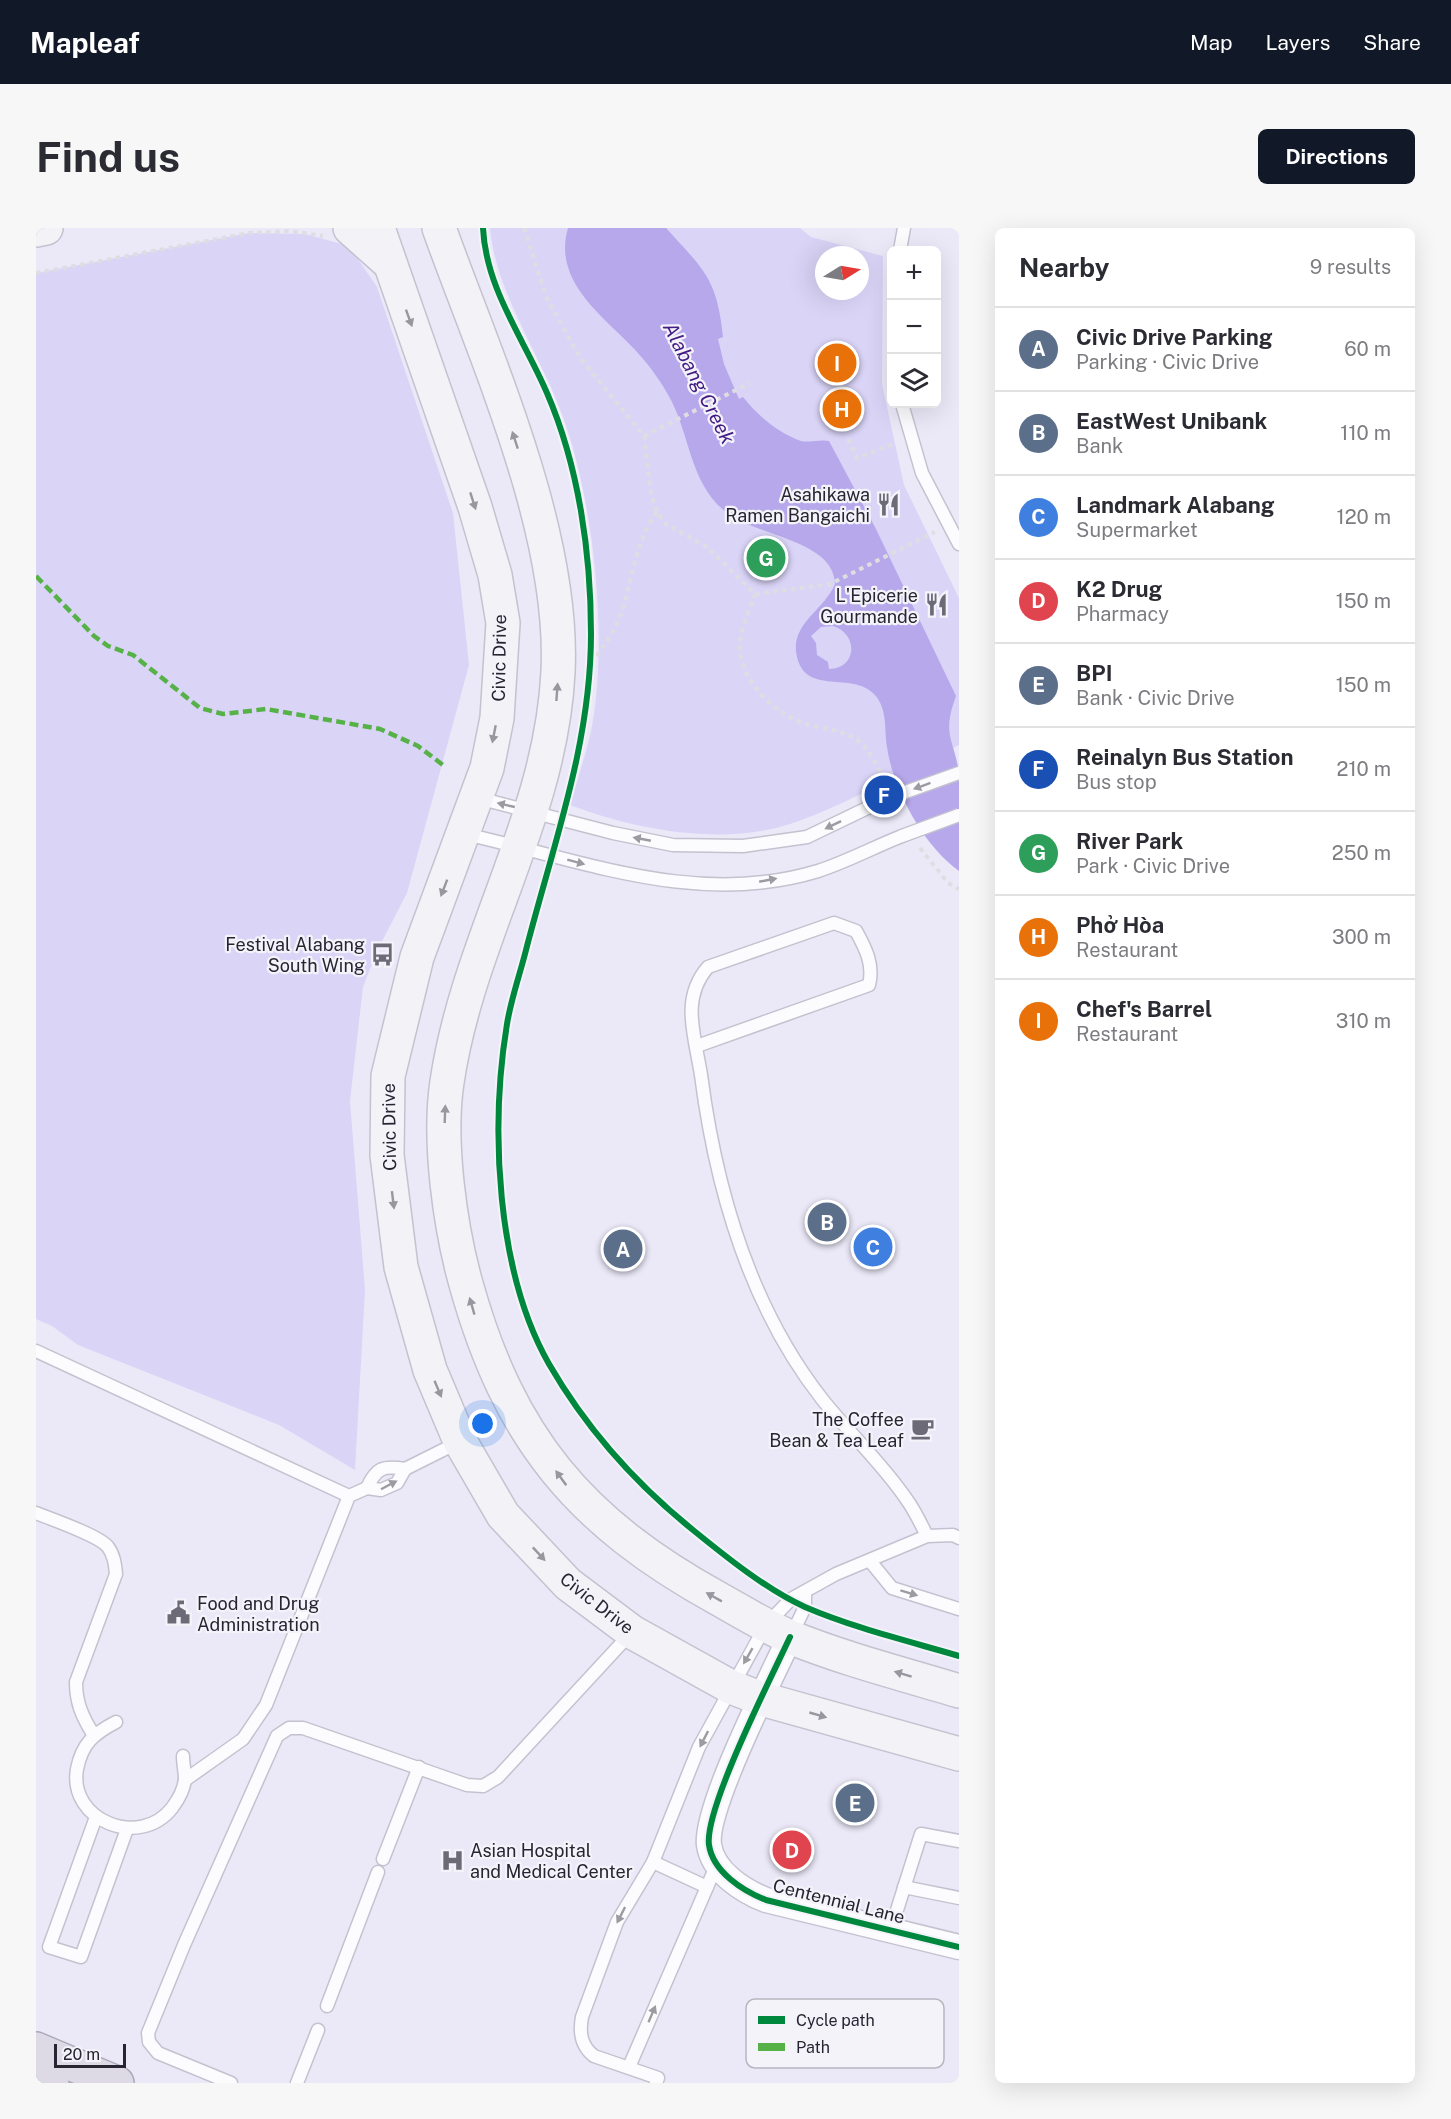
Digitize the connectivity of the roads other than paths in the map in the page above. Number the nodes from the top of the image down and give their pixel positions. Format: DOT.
graph roads {
  1 [pos="46,228"];
  2 [pos="378,228"];
  3 [pos="439,228"];
  4 [pos="455,228"];
  5 [pos="904,228"];
  6 [pos="36,230"];
  7 [pos="341,234"];
  8 [pos="901,246"];
  9 [pos="389,262"];
  10 [pos="452,265"];
  11 [pos="903,408"];
  12 [pos="959,544"];
  13 [pos="959,773"];
  14 [pos="478,798"];
  15 [pos="533,811"];
  16 [pos="959,815"];
  17 [pos="465,834"];
  18 [pos="519,846"];
  19 [pos="697,1046"];
  20 [pos="36,1351"];
  21 [pos="460,1441"];
  22 [pos="405,1469"];
  23 [pos="367,1488"];
  24 [pos="348,1496"];
  25 [pos="36,1513"];
  26 [pos="927,1536"];
  27 [pos="959,1538"];
  28 [pos="870,1561"];
  29 [pos="805,1593"];
  30 [pos="959,1609"];
  31 [pos="778,1631"];
  32 [pos="632,1632"];
  33 [pos="731,1687"];
  34 [pos="959,1691"];
  35 [pos="762,1699"];
  36 [pos="116,1722"];
  37 [pos="93,1734"];
  38 [pos="959,1754"];
  39 [pos="183,1756"];
  40 [pos="419,1767"];
  41 [pos="185,1780"];
  42 [pos="96,1817"];
  43 [pos="127,1829"];
  44 [pos="959,1841"];
  45 [pos="383,1859"];
  46 [pos="653,1862"];
  47 [pos="717,1864"];
  48 [pos="378,1872"];
  49 [pos="707,1887"];
  50 [pos="904,1887"];
  51 [pos="959,1898"];
  52 [pos="891,1929"];
  53 [pos="959,1947"];
  54 [pos="327,2006"];
  55 [pos="318,2030"];
  56 [pos="36,2049"];
  57 [pos="629,2067"];
  58 [pos="36,2068"];
  59 [pos="36,2077"];
  60 [pos="52,2083"];
  61 [pos="75,2083"];
  62 [pos="117,2083"];
  63 [pos="231,2083"];
  64 [pos="297,2083"];
  65 [pos="656,2083"];
  1 -- 6 [label="main road"];
  2 -- 9 [label="main road, Civic Drive"];
  3 -- 10 [label="main road"];
  4 -- 10 [label="main road"];
  5 -- 8 [label="lane"];
  7 -- 9 [label="main road"];
  9 -- 14 [label="main road, Civic Drive, one-way"];
  15 -- 10 [label="main road, one-way"];
  11 -- 12 [label="lane"];
  13 -- 15 [label="lane, one-way, bridge"];
  15 -- 14 [label="lane, one-way"];
  14 -- 17 [label="main road, Civic Drive"];
  15 -- 18 [label="main road"];
  18 -- 16 [label="lane, one-way, bridge"];
  17 -- 18 [label="lane"];
  17 -- 21 [label="main road, Civic Drive, one-way"];
  31 -- 18 [label="main road, one-way"];
  19 -- 19 [label="lane"];
  19 -- 26 [label="lane"];
  20 -- 24 [label="lane"];
  21 -- 22 [label="lane"];
  21 -- 32 [label="main road, Civic Drive, one-way"];
  23 -- 22 [label="lane, one-way"];
  22 -- 23 [label="lane"];
  23 -- 24 [label="lane"];
  24 -- 41 [label="lane"];
  25 -- 37 [label="lane"];
  26 -- 27 [label="lane"];
  26 -- 28 [label="lane"];
  28 -- 29 [label="lane"];
  28 -- 30 [label="lane, one-way"];
  29 -- 31 [label="lane"];
  29 -- 31 [label="lane"];
  31 -- 33 [label="lane, one-way"];
  34 -- 31 [label="main road, one-way"];
  31 -- 35 [label="street"];
  32 -- 33 [label="main road, Civic Drive"];
  32 -- 40 [label="lane"];
  33 -- 35 [label="main road, Civic Drive"];
  33 -- 46 [label="lane, one-way"];
  35 -- 38 [label="main road, Civic Drive, one-way"];
  35 -- 47 [label="street"];
  36 -- 37 [label="lane"];
  37 -- 42 [label="lane"];
  39 -- 41 [label="lane"];
  40 -- 45 [label="lane"];
  40 -- 63 [label="lane"];
  41 -- 43 [label="lane"];
  42 -- 43 [label="lane"];
  42 -- 43 [label="lane"];
  44 -- 50 [label="lane"];
  46 -- 49 [label="lane"];
  46 -- 57 [label="lane, one-way"];
  47 -- 49 [label="lane"];
  47 -- 52 [label="street, Centennial Lane"];
  48 -- 54 [label="lane"];
  57 -- 49 [label="lane, one-way"];
  50 -- 51 [label="lane"];
  50 -- 52 [label="lane"];
  52 -- 53 [label="street, Centennial Lane"];
  55 -- 64 [label="lane"];
  56 -- 62 [label="highway"];
  57 -- 65 [label="lane"];
  58 -- 61 [label="highway"];
  59 -- 60 [label="highway"];
}
